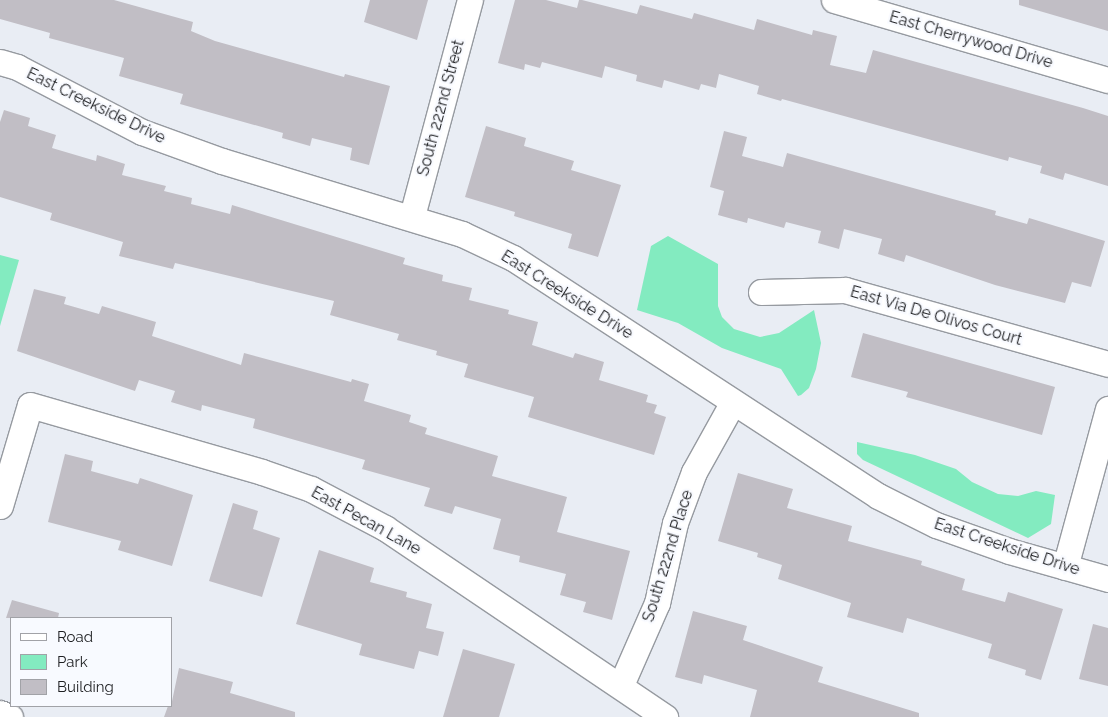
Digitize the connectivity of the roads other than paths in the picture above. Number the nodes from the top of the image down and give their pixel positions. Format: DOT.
graph roads {
  1 [pos="470,0"];
  2 [pos="834,0"];
  3 [pos="0,62"];
  4 [pos="1108,80"];
  5 [pos="412,216"];
  6 [pos="761,292"];
  7 [pos="1108,364"];
  8 [pos="733,402"];
  9 [pos="1108,410"];
  10 [pos="0,506"];
  11 [pos="1066,567"];
  12 [pos="1108,580"];
  13 [pos="620,685"];
  14 [pos="0,712"];
  15 [pos="10,717"];
  16 [pos="665,717"];
  1 -- 5 [label="street, South 222nd Street"];
  2 -- 4 [label="street, East Cherrywood Drive"];
  3 -- 5 [label="street, East Creekside Drive"];
  5 -- 8 [label="street, East Creekside Drive"];
  6 -- 7 [label="street, East Via De Olivos Court"];
  8 -- 11 [label="street, East Creekside Drive"];
  8 -- 13 [label="street, South 222nd Place"];
  9 -- 11 [label="street"];
  10 -- 13 [label="street, East Pecan Lane"];
  11 -- 12 [label="street, East Creekside Drive"];
  13 -- 16 [label="street, East Pecan Lane"];
  14 -- 15 [label="street"];
}
